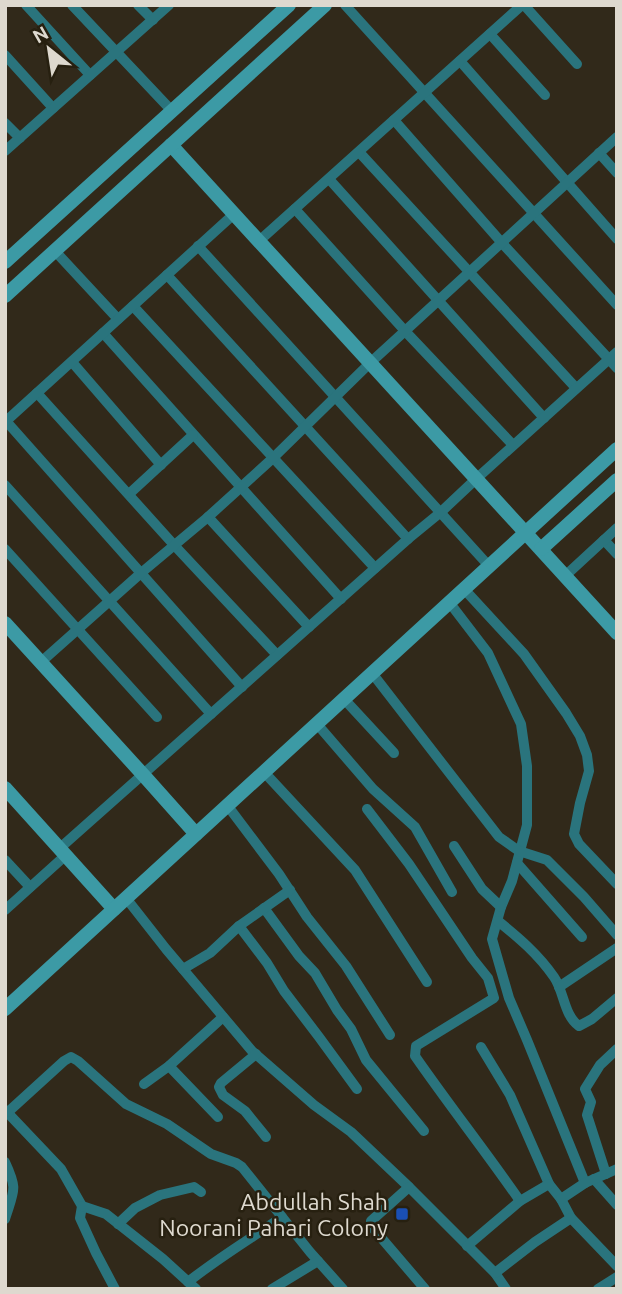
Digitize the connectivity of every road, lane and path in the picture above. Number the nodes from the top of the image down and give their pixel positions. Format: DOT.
graph roads {
  1 [pos="26,5"];
  2 [pos="72,5"];
  3 [pos="138,5"];
  4 [pos="169,5"];
  5 [pos="289,5"];
  6 [pos="325,5"];
  7 [pos="345,5"];
  8 [pos="523,5"];
  9 [pos="153,20"];
  10 [pos="490,34"];
  11 [pos="116,52"];
  12 [pos="5,55"];
  13 [pos="460,61"];
  14 [pos="577,64"];
  15 [pos="90,75"];
  16 [pos="425,93"];
  17 [pos="545,95"];
  18 [pos="53,107"];
  19 [pos="172,111"];
  20 [pos="394,120"];
  21 [pos="5,123"];
  22 [pos="617,137"];
  23 [pos="20,138"];
  24 [pos="171,145"];
  25 [pos="5,150"];
  26 [pos="359,152"];
  27 [pos="599,153"];
  28 [pos="617,173"];
  29 [pos="329,179"];
  30 [pos="567,183"];
  31 [pos="295,209"];
  32 [pos="534,213"];
  33 [pos="234,214"];
  34 [pos="617,239"];
  35 [pos="259,241"];
  36 [pos="502,243"];
  37 [pos="198,246"];
  38 [pos="55,251"];
  39 [pos="6,259"];
  40 [pos="468,272"];
  41 [pos="167,275"];
  42 [pos="5,296"];
  43 [pos="437,301"];
  44 [pos="617,305"];
  45 [pos="134,306"];
  46 [pos="118,320"];
  47 [pos="405,331"];
  48 [pos="103,333"];
  49 [pos="614,360"];
  50 [pos="72,362"];
  51 [pos="370,363"];
  52 [pos="576,388"];
  53 [pos="37,393"];
  54 [pos="336,398"];
  55 [pos="544,418"];
  56 [pos="6,422"];
  57 [pos="305,428"];
  58 [pos="192,435"];
  59 [pos="513,445"];
  60 [pos="617,449"];
  61 [pos="273,458"];
  62 [pos="161,465"];
  63 [pos="476,479"];
  64 [pos="617,480"];
  65 [pos="5,485"];
  66 [pos="241,487"];
  67 [pos="129,494"];
  68 [pos="441,512"];
  69 [pos="208,517"];
  70 [pos="617,528"];
  71 [pos="526,532"];
  72 [pos="408,539"];
  73 [pos="604,540"];
  74 [pos="174,545"];
  75 [pos="5,549"];
  76 [pos="541,549"];
  77 [pos="617,554"];
  78 [pos="489,566"];
  79 [pos="375,568"];
  80 [pos="141,573"];
  81 [pos="565,576"];
  82 [pos="464,589"];
  83 [pos="341,599"];
  84 [pos="111,601"];
  85 [pos="449,602"];
  86 [pos="5,623"];
  87 [pos="309,627"];
  88 [pos="78,629"];
  89 [pos="617,633"];
  90 [pos="277,655"];
  91 [pos="41,662"];
  92 [pos="372,673"];
  93 [pos="242,687"];
  94 [pos="344,699"];
  95 [pos="211,714"];
  96 [pos="157,717"];
  97 [pos="317,724"];
  98 [pos="394,753"];
  99 [pos="264,772"];
  100 [pos="144,774"];
  101 [pos="5,788"];
  102 [pos="227,805"];
  103 [pos="367,809"];
  104 [pos="196,834"];
  105 [pos="454,846"];
  106 [pos="63,851"];
  107 [pos="518,857"];
  108 [pos="5,860"];
  109 [pos="617,884"];
  110 [pos="30,887"];
  111 [pos="290,890"];
  112 [pos="452,892"];
  113 [pos="126,898"];
  114 [pos="501,907"];
  115 [pos="264,908"];
  116 [pos="114,909"];
  117 [pos="5,910"];
  118 [pos="498,921"];
  119 [pos="239,926"];
  120 [pos="617,935"];
  121 [pos="582,937"];
  122 [pos="617,948"];
  123 [pos="183,969"];
  124 [pos="427,982"];
  125 [pos="559,987"];
  126 [pos="617,998"];
  127 [pos="5,1009"];
  128 [pos="223,1017"];
  129 [pos="390,1035"];
  130 [pos="481,1047"];
  131 [pos="617,1049"];
  132 [pos="256,1054"];
  133 [pos="169,1066"];
  134 [pos="144,1084"];
  135 [pos="357,1089"];
  136 [pos="7,1111"];
  137 [pos="218,1117"];
  138 [pos="424,1131"];
  139 [pos="266,1137"];
  140 [pos="5,1162"];
  141 [pos="617,1168"];
  142 [pos="606,1174"];
  143 [pos="590,1181"];
  144 [pos="549,1184"];
  145 [pos="409,1186"];
  146 [pos="201,1192"];
  147 [pos="561,1199"];
  148 [pos="520,1201"];
  149 [pos="617,1205"];
  150 [pos="82,1206"];
  151 [pos="282,1217"];
  152 [pos="571,1218"];
  153 [pos="5,1219"];
  154 [pos="118,1224"];
  155 [pos="467,1246"];
  156 [pos="318,1261"];
  157 [pos="617,1266"];
  158 [pos="495,1273"];
  159 [pos="617,1277"];
  160 [pos="192,1285"];
  161 [pos="115,1289"];
  162 [pos="272,1289"];
  163 [pos="343,1289"];
  164 [pos="425,1289"];
  165 [pos="506,1289"];
  166 [pos="598,1289"];
  1 -- 15 [label="street"];
  2 -- 11 [label="street"];
  3 -- 9 [label="street"];
  4 -- 9 [label="street"];
  5 -- 19 [label="street"];
  6 -- 24 [label="street"];
  7 -- 16 [label="street"];
  8 -- 10 [label="street"];
  8 -- 14 [label="street"];
  9 -- 11 [label="street"];
  10 -- 13 [label="street"];
  10 -- 17 [label="street"];
  11 -- 15 [label="street"];
  11 -- 19 [label="street"];
  12 -- 18 [label="street"];
  13 -- 16 [label="street"];
  13 -- 30 [label="street"];
  15 -- 18 [label="street"];
  16 -- 20 [label="street"];
  16 -- 32 [label="street"];
  18 -- 23 [label="street"];
  19 -- 39 [label="street"];
  20 -- 26 [label="street"];
  20 -- 36 [label="street"];
  21 -- 23 [label="street"];
  22 -- 27 [label="street"];
  23 -- 25 [label="street"];
  24 -- 33 [label="street"];
  24 -- 38 [label="street"];
  26 -- 29 [label="street"];
  26 -- 40 [label="street"];
  27 -- 28 [label="street"];
  27 -- 30 [label="street"];
  29 -- 31 [label="street"];
  29 -- 43 [label="street"];
  30 -- 32 [label="street"];
  30 -- 34 [label="street"];
  31 -- 35 [label="street"];
  31 -- 47 [label="street"];
  32 -- 36 [label="street"];
  32 -- 44 [label="street"];
  33 -- 35 [label="street"];
  33 -- 37 [label="street"];
  35 -- 51 [label="street"];
  36 -- 40 [label="street"];
  36 -- 49 [label="street"];
  37 -- 41 [label="street"];
  37 -- 54 [label="street"];
  38 -- 42 [label="street"];
  38 -- 46 [label="street"];
  40 -- 43 [label="street"];
  40 -- 52 [label="street"];
  41 -- 45 [label="street"];
  41 -- 57 [label="street"];
  43 -- 47 [label="street"];
  43 -- 55 [label="street"];
  45 -- 46 [label="street"];
  45 -- 61 [label="street"];
  46 -- 48 [label="street"];
  47 -- 51 [label="street"];
  47 -- 59 [label="street"];
  48 -- 50 [label="street"];
  48 -- 58 [label="street"];
  49 -- 52 [label="street"];
  50 -- 53 [label="street"];
  50 -- 62 [label="street"];
  51 -- 54 [label="street"];
  51 -- 63 [label="street"];
  52 -- 55 [label="street"];
  53 -- 56 [label="street"];
  53 -- 67 [label="street"];
  54 -- 57 [label="street"];
  54 -- 68 [label="street"];
  55 -- 59 [label="street"];
  56 -- 80 [label="street"];
  57 -- 61 [label="street"];
  57 -- 72 [label="street"];
  58 -- 62 [label="street"];
  58 -- 66 [label="street"];
  59 -- 63 [label="street"];
  60 -- 71 [label="street"];
  61 -- 66 [label="street"];
  61 -- 79 [label="street"];
  62 -- 67 [label="street"];
  63 -- 68 [label="street"];
  63 -- 71 [label="street"];
  64 -- 76 [label="street"];
  65 -- 84 [label="street"];
  66 -- 69 [label="street"];
  66 -- 83 [label="street"];
  67 -- 74 [label="street"];
  68 -- 72 [label="street"];
  68 -- 78 [label="street"];
  69 -- 74 [label="street"];
  69 -- 87 [label="street"];
  70 -- 73 [label="street"];
  71 -- 76 [label="street"];
  71 -- 78 [label="street"];
  72 -- 79 [label="street"];
  73 -- 77 [label="street"];
  73 -- 81 [label="street"];
  74 -- 80 [label="street"];
  74 -- 90 [label="street"];
  75 -- 88 [label="street"];
  76 -- 81 [label="street"];
  78 -- 82 [label="street"];
  79 -- 83 [label="street"];
  80 -- 84 [label="street"];
  80 -- 93 [label="street"];
  81 -- 89 [label="street"];
  82 -- 85 [label="street"];
  82 -- 109 [label="street"];
  83 -- 87 [label="street"];
  84 -- 88 [label="street"];
  84 -- 95 [label="street"];
  85 -- 92 [label="street"];
  85 -- 107 [label="street"];
  86 -- 91 [label="street"];
  87 -- 90 [label="street"];
  88 -- 91 [label="street"];
  88 -- 96 [label="street"];
  90 -- 93 [label="street"];
  91 -- 100 [label="street"];
  92 -- 94 [label="street"];
  92 -- 107 [label="street"];
  93 -- 95 [label="street"];
  94 -- 97 [label="street"];
  94 -- 98 [label="street"];
  95 -- 100 [label="street"];
  97 -- 99 [label="street"];
  97 -- 112 [label="street"];
  99 -- 102 [label="street"];
  99 -- 124 [label="street"];
  100 -- 104 [label="street"];
  100 -- 106 [label="street"];
  101 -- 106 [label="street"];
  102 -- 104 [label="street"];
  102 -- 111 [label="street"];
  103 -- 148 [label="street"];
  104 -- 113 [label="street"];
  105 -- 114 [label="street"];
  106 -- 110 [label="street"];
  106 -- 116 [label="street"];
  107 -- 114 [label="street"];
  107 -- 120 [label="street"];
  107 -- 121 [label="street"];
  108 -- 110 [label="street"];
  110 -- 117 [label="street"];
  111 -- 115 [label="street"];
  111 -- 129 [label="street"];
  113 -- 116 [label="street"];
  113 -- 123 [label="street"];
  114 -- 118 [label="street"];
  115 -- 119 [label="street"];
  115 -- 138 [label="street"];
  116 -- 127 [label="street"];
  118 -- 125 [label="street"];
  118 -- 143 [label="street"];
  119 -- 123 [label="street"];
  119 -- 135 [label="street"];
  122 -- 125 [label="street"];
  123 -- 128 [label="street"];
  125 -- 126 [label="street"];
  128 -- 132 [label="street"];
  128 -- 133 [label="street"];
  130 -- 144 [label="street"];
  131 -- 142 [label="street"];
  132 -- 139 [label="street"];
  132 -- 145 [label="street"];
  133 -- 134 [label="street"];
  133 -- 137 [label="street"];
  136 -- 150 [label="street"];
  136 -- 151 [label="street"];
  140 -- 153 [label="street"];
  141 -- 142 [label="street"];
  142 -- 143 [label="street"];
  143 -- 147 [label="street"];
  143 -- 149 [label="street"];
  144 -- 147 [label="street"];
  144 -- 148 [label="street"];
  145 -- 155 [label="street"];
  145 -- 164 [label="street"];
  146 -- 154 [label="street"];
  147 -- 152 [label="street"];
  148 -- 155 [label="street"];
  150 -- 154 [label="street"];
  150 -- 161 [label="street"];
  151 -- 156 [label="street"];
  151 -- 160 [label="street"];
  152 -- 157 [label="street"];
  152 -- 158 [label="street"];
  154 -- 160 [label="street"];
  155 -- 158 [label="street"];
  156 -- 162 [label="street"];
  156 -- 163 [label="street"];
  158 -- 165 [label="street"];
  159 -- 166 [label="street"];
}
